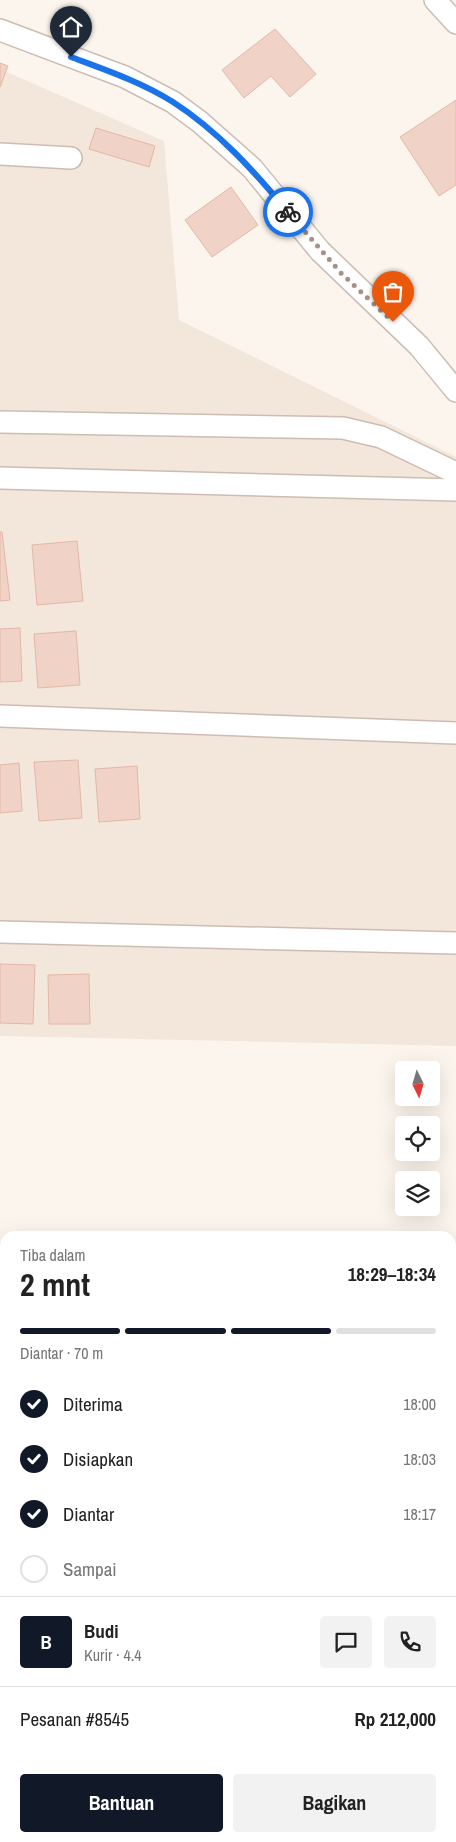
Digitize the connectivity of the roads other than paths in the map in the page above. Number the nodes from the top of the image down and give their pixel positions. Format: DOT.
graph roads {
  1 [pos="0,30"];
  2 [pos="0,154"];
  3 [pos="71,158"];
  4 [pos="456,391"];
  5 [pos="0,422"];
  6 [pos="456,473"];
  7 [pos="0,478"];
  8 [pos="456,490"];
  9 [pos="0,716"];
  10 [pos="456,733"];
  11 [pos="0,932"];
  12 [pos="456,943"];
  1 -- 4 [label="street"];
  2 -- 3 [label="street"];
  5 -- 6 [label="street"];
  7 -- 8 [label="street"];
  9 -- 10 [label="street"];
  11 -- 12 [label="street"];
}
